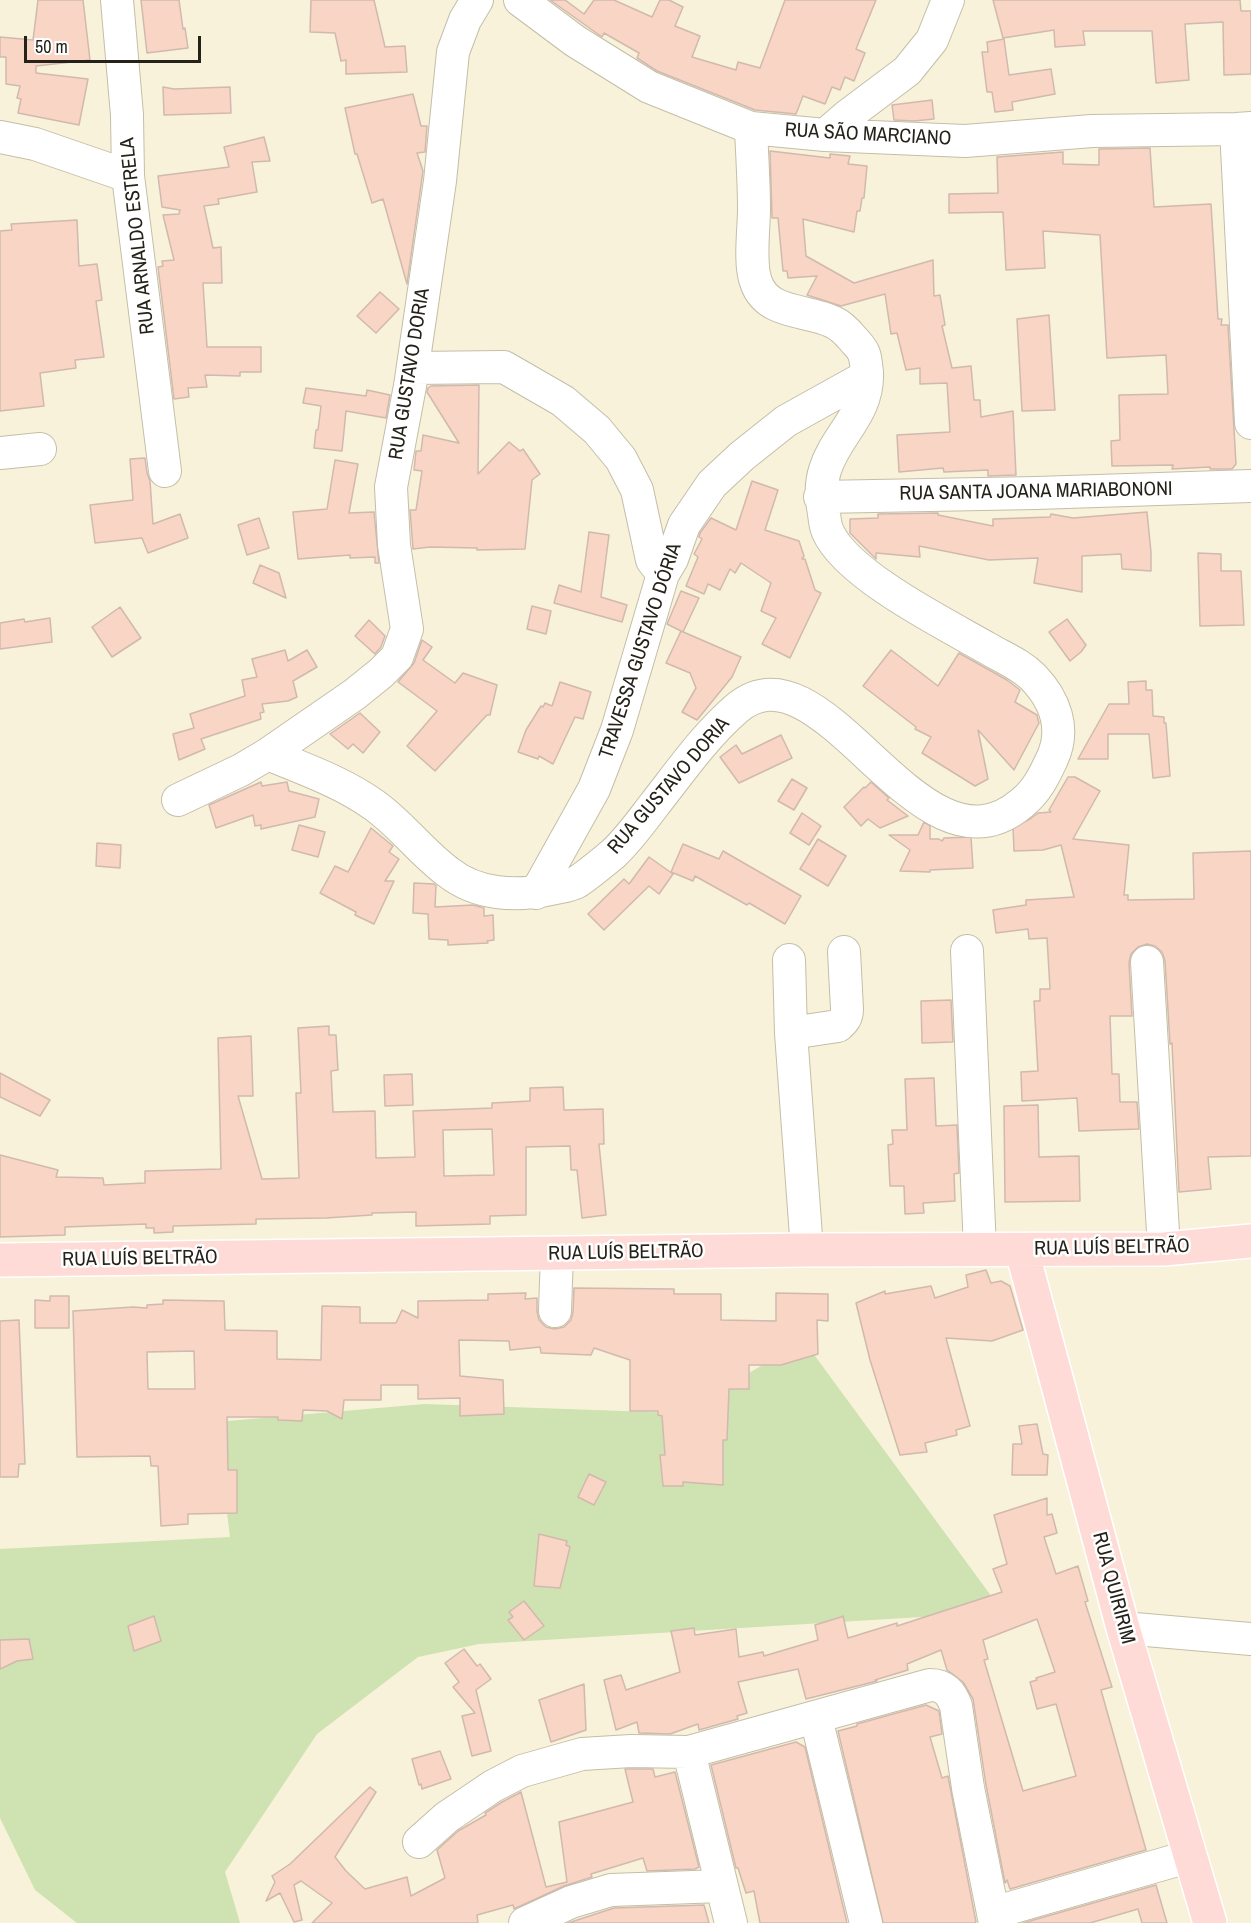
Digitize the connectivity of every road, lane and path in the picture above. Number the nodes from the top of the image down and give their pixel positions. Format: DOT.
graph roads {
  1 [pos="117,0"];
  2 [pos="477,0"];
  3 [pos="520,0"];
  4 [pos="948,0"];
  5 [pos="751,128"];
  6 [pos="1244,128"];
  7 [pos="825,135"];
  8 [pos="0,137"];
  9 [pos="129,176"];
  10 [pos="413,368"];
  11 [pos="867,376"];
  12 [pos="1251,423"];
  13 [pos="40,449"];
  14 [pos="0,453"];
  15 [pos="165,471"];
  16 [pos="1251,486"];
  17 [pos="820,497"];
  18 [pos="663,574"];
  19 [pos="268,754"];
  20 [pos="178,800"];
  21 [pos="536,893"];
  22 [pos="967,951"];
  23 [pos="844,952"];
  24 [pos="789,960"];
  25 [pos="1147,962"];
  26 [pos="791,1033"];
  27 [pos="1251,1241"];
  28 [pos="980,1249"];
  29 [pos="1164,1249"];
  30 [pos="807,1250"];
  31 [pos="1023,1251"];
  32 [pos="557,1253"];
  33 [pos="0,1260"];
  34 [pos="555,1311"];
  35 [pos="1123,1628"];
  36 [pos="1251,1639"];
  37 [pos="816,1718"];
  38 [pos="689,1752"];
  39 [pos="419,1842"];
  40 [pos="1191,1856"];
  41 [pos="721,1886"];
  42 [pos="994,1918"];
  43 [pos="525,1923"];
  44 [pos="731,1923"];
  45 [pos="866,1923"];
  46 [pos="1210,1923"];
  1 -- 9 [label="street, RUA ARNALDO ESTRELA"];
  2 -- 10 [label="street, RUA GUSTAVO DORIA"];
  3 -- 5 [label="street, RUA SÃO MARCIANO"];
  4 -- 7 [label="street"];
  5 -- 7 [label="street, RUA SÃO MARCIANO"];
  5 -- 11 [label="street, RUA GUSTAVO DORIA"];
  6 -- 7 [label="street, RUA SÃO MARCIANO"];
  6 -- 12 [label="street"];
  8 -- 9 [label="street"];
  9 -- 15 [label="street, RUA ARNALDO ESTRELA"];
  10 -- 18 [label="street"];
  10 -- 19 [label="street, RUA GUSTAVO DORIA"];
  11 -- 17 [label="street, RUA GUSTAVO DORIA"];
  11 -- 18 [label="street, TRAVESSA GUSTAVO DÓRIA"];
  13 -- 14 [label="street"];
  16 -- 17 [label="street, RUA SANTA JOANA MARIABONONI"];
  17 -- 21 [label="street, RUA GUSTAVO DORIA"];
  18 -- 21 [label="street, TRAVESSA GUSTAVO DÓRIA"];
  19 -- 20 [label="street"];
  19 -- 21 [label="street, RUA GUSTAVO DORIA"];
  22 -- 28 [label="street"];
  23 -- 26 [label="street"];
  24 -- 26 [label="street"];
  25 -- 29 [label="street"];
  26 -- 30 [label="street"];
  27 -- 29 [label="main road, RUA LUÍS BELTRÃO"];
  28 -- 30 [label="main road, RUA LUÍS BELTRÃO"];
  28 -- 31 [label="main road, RUA LUÍS BELTRÃO"];
  29 -- 31 [label="main road, RUA LUÍS BELTRÃO"];
  30 -- 32 [label="main road, RUA LUÍS BELTRÃO"];
  31 -- 35 [label="main road, RUA QUIRIRIM"];
  32 -- 33 [label="main road, RUA LUÍS BELTRÃO"];
  32 -- 34 [label="street"];
  35 -- 36 [label="street"];
  35 -- 40 [label="main road, RUA QUIRIRIM"];
  37 -- 38 [label="street"];
  37 -- 42 [label="street"];
  37 -- 45 [label="street"];
  38 -- 39 [label="street"];
  38 -- 41 [label="street"];
  40 -- 42 [label="street"];
  40 -- 46 [label="main road, RUA QUIRIRIM"];
  41 -- 43 [label="street"];
  41 -- 44 [label="street"];
}
